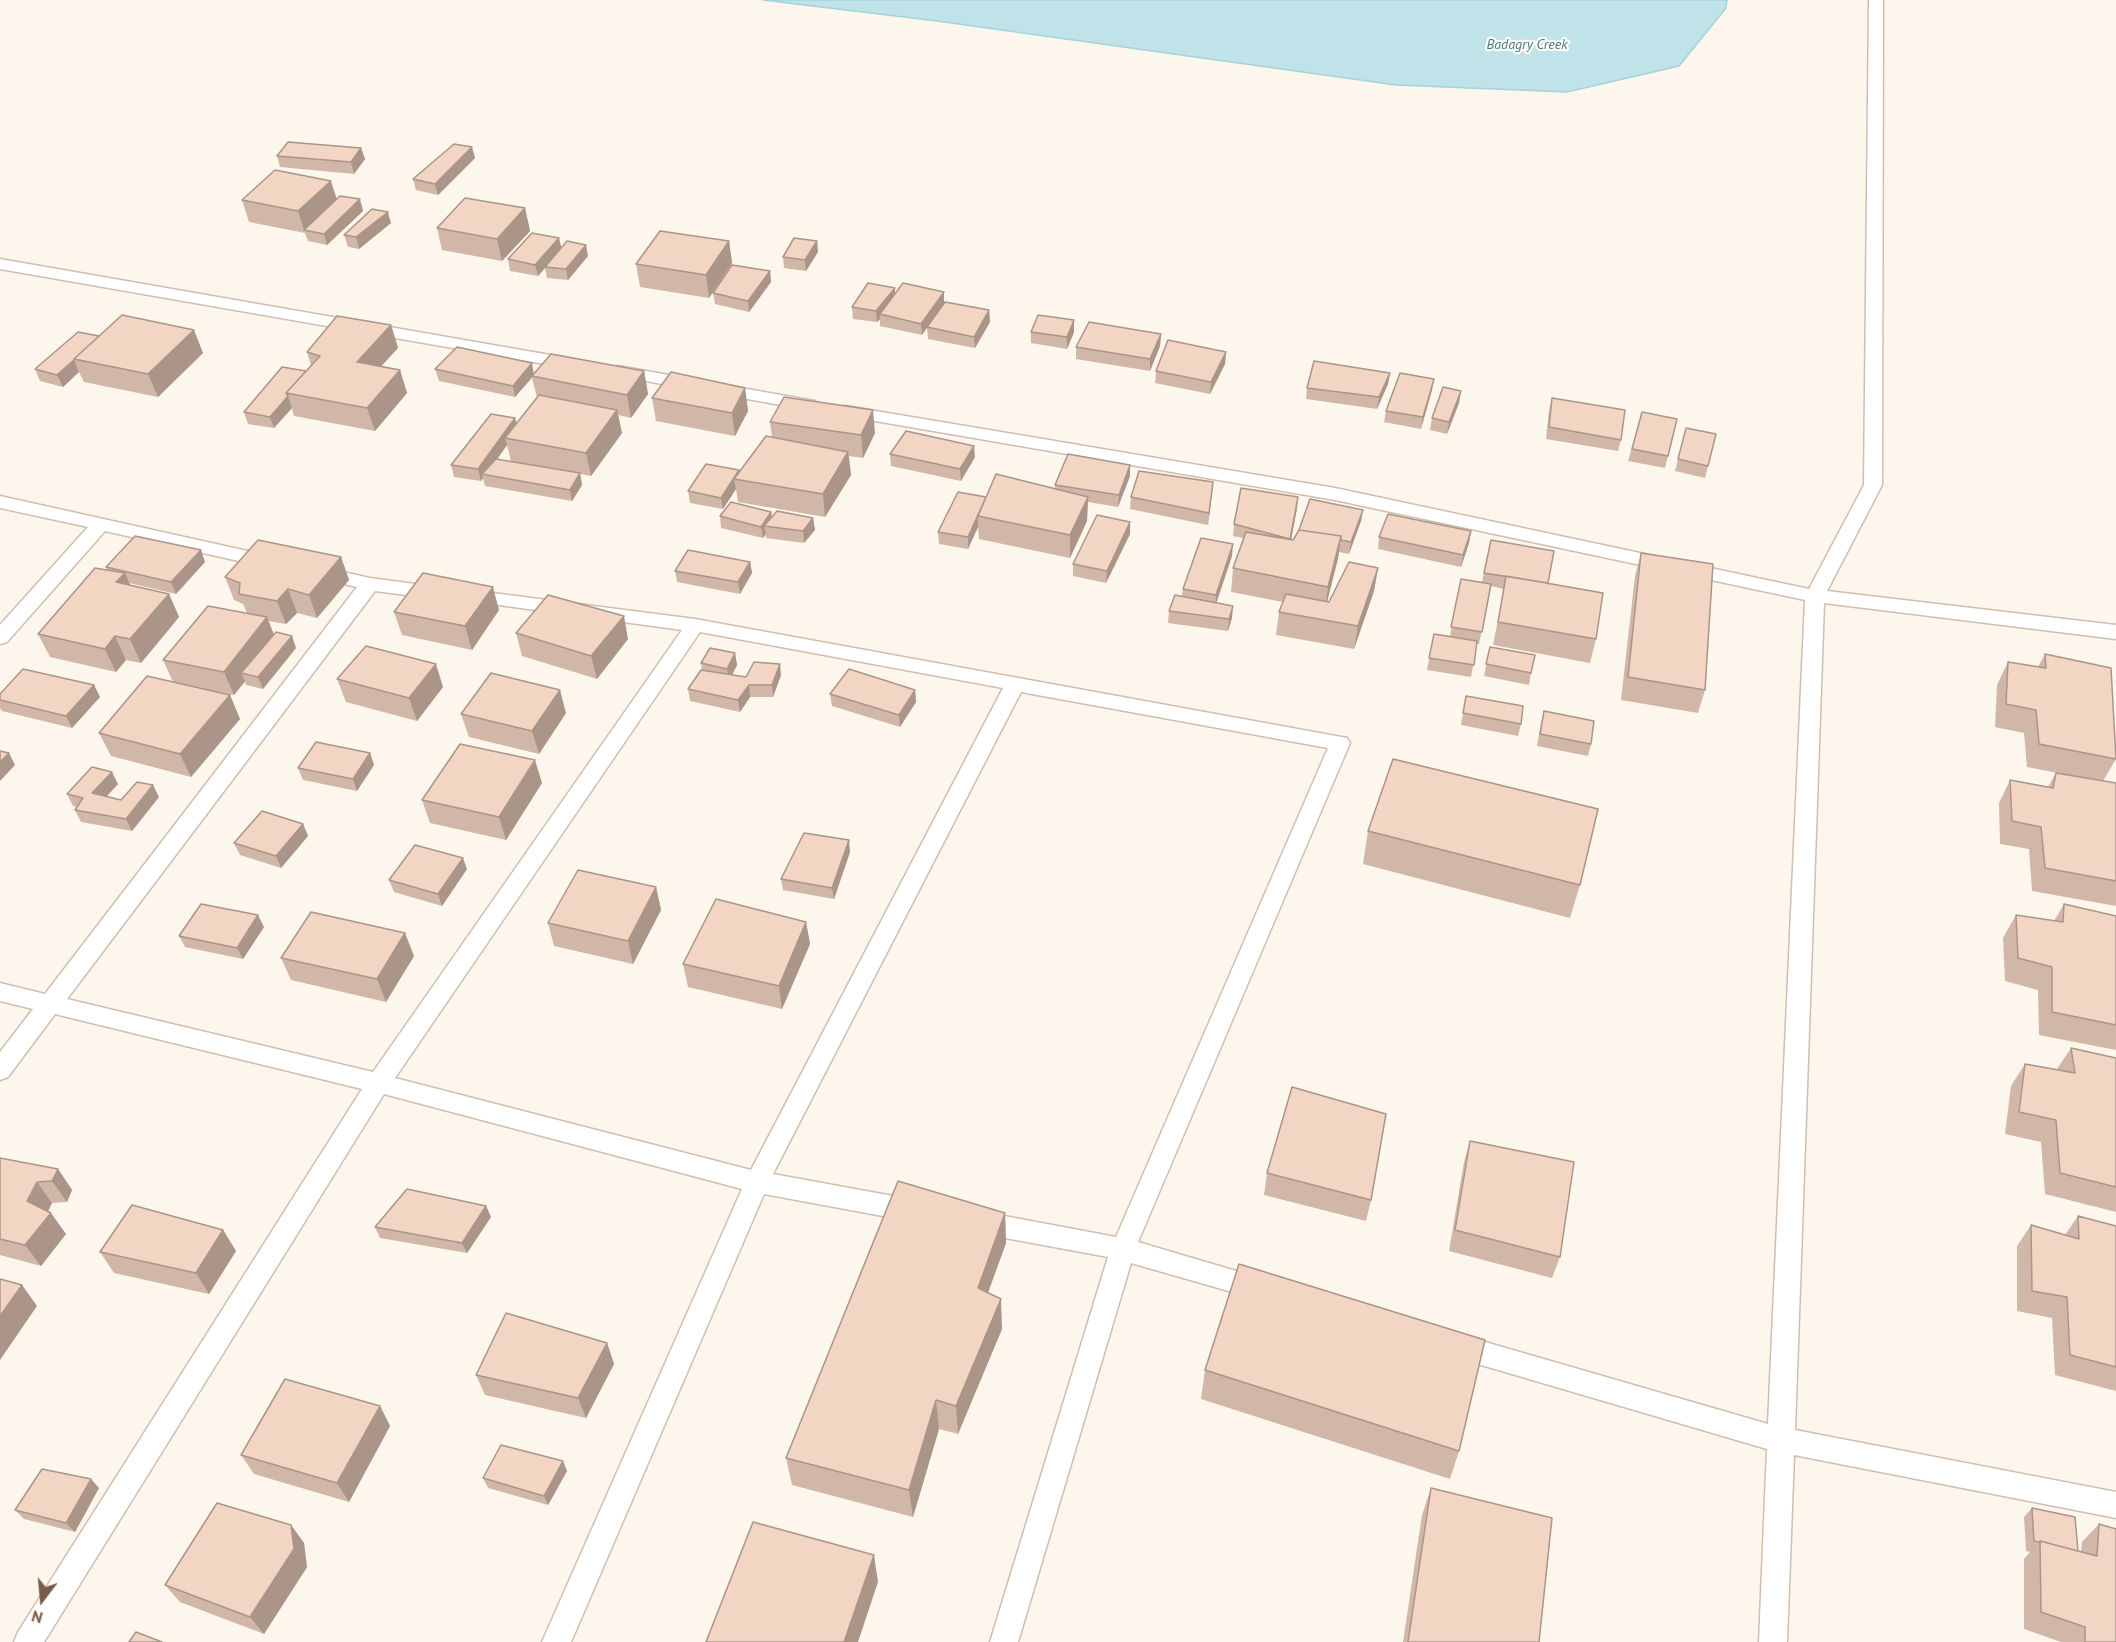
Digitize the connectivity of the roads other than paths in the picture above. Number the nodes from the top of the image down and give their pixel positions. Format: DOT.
graph roads {
  1 [pos="1876,0"];
  2 [pos="0,264"];
  3 [pos="0,502"];
  4 [pos="101,524"];
  5 [pos="370,584"];
  6 [pos="1815,596"];
  7 [pos="695,625"];
  8 [pos="2116,632"];
  9 [pos="0,637"];
  10 [pos="1016,683"];
  11 [pos="0,992"];
  12 [pos="51,1006"];
  13 [pos="0,1070"];
  14 [pos="378,1083"];
  15 [pos="757,1182"];
  16 [pos="1124,1249"];
  17 [pos="1282,1295"];
  18 [pos="1429,1338"];
  19 [pos="1780,1440"];
  20 [pos="2116,1505"];
  21 [pos="28,1642"];
  22 [pos="556,1642"];
  23 [pos="1004,1642"];
  24 [pos="1773,1642"];
  1 -- 6 [label="lane"];
  2 -- 6 [label="lane"];
  3 -- 4 [label="lane"];
  4 -- 5 [label="lane"];
  4 -- 9 [label="lane"];
  5 -- 7 [label="lane"];
  5 -- 12 [label="lane"];
  6 -- 8 [label="lane"];
  6 -- 19 [label="lane"];
  7 -- 10 [label="lane"];
  7 -- 14 [label="lane"];
  10 -- 15 [label="lane"];
  10 -- 16 [label="lane"];
  11 -- 12 [label="lane"];
  12 -- 13 [label="lane"];
  12 -- 14 [label="lane"];
  14 -- 15 [label="lane"];
  14 -- 21 [label="lane"];
  15 -- 16 [label="lane"];
  15 -- 22 [label="lane"];
  16 -- 17 [label="lane"];
  16 -- 23 [label="lane"];
  18 -- 19 [label="lane"];
  19 -- 20 [label="lane"];
  19 -- 24 [label="lane"];
}
